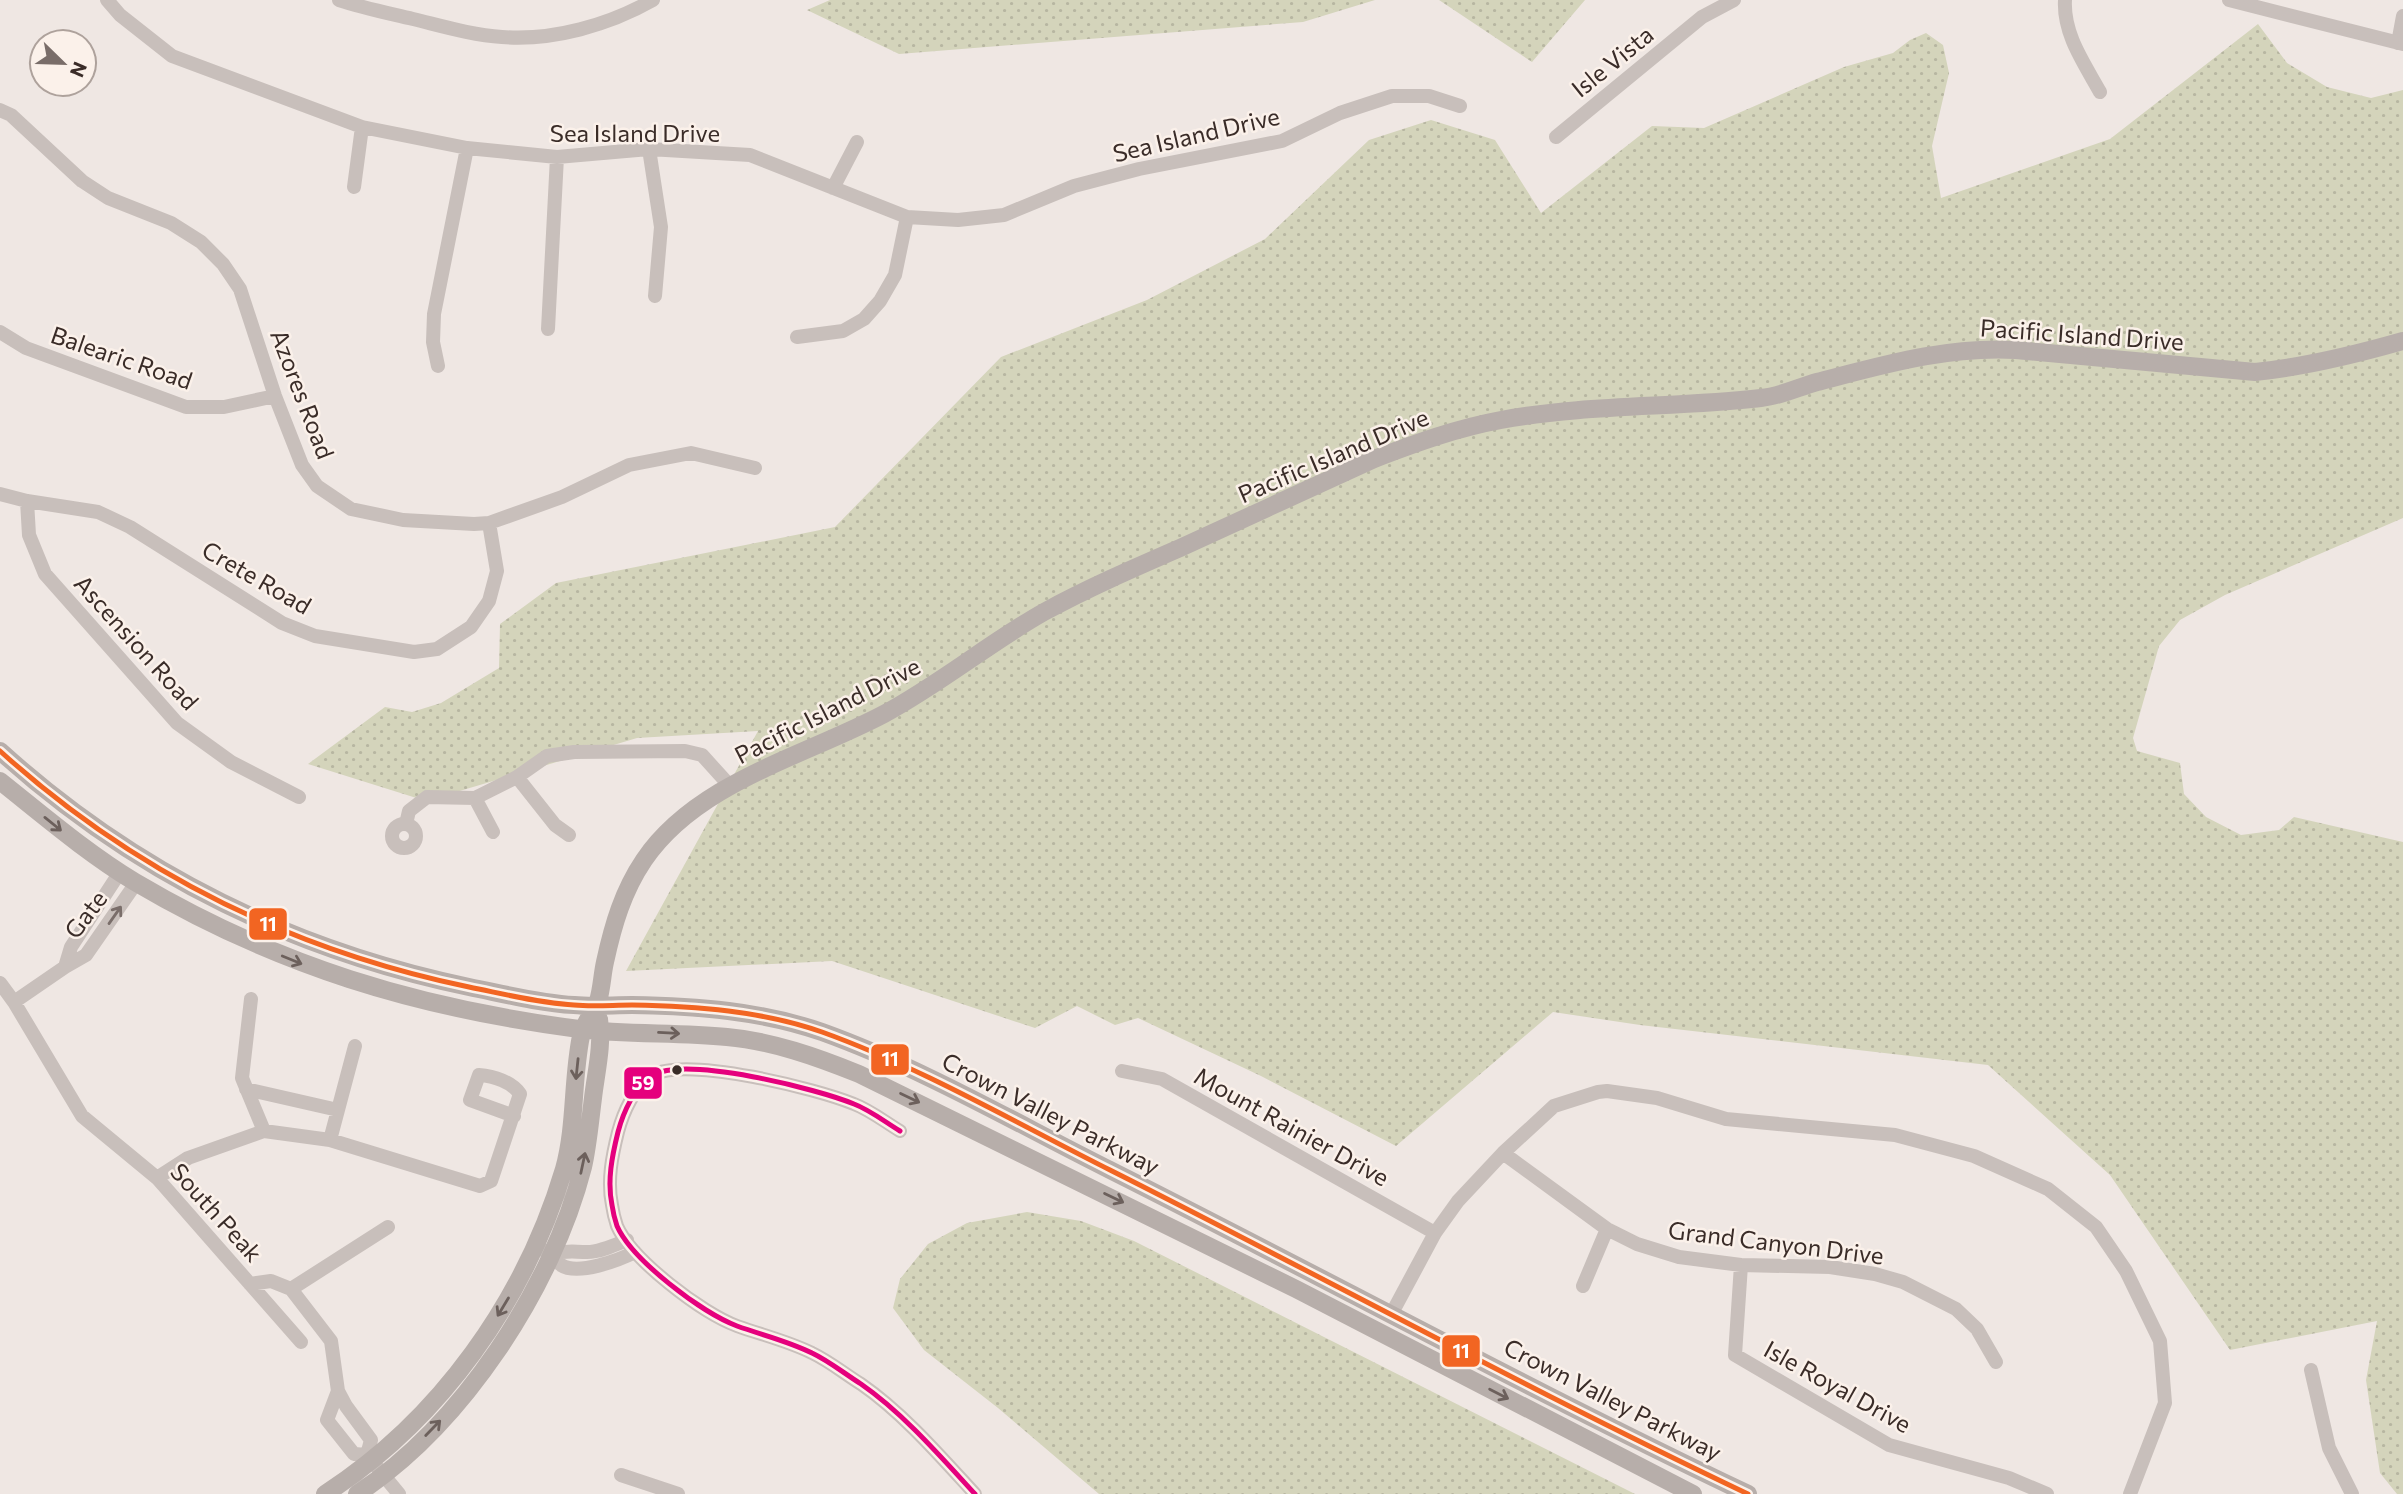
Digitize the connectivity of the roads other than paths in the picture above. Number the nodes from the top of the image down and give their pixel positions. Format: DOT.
graph roads {
  1 [pos="107,0"];
  2 [pos="339,0"];
  3 [pos="653,0"];
  4 [pos="1734,0"];
  5 [pos="2065,0"];
  6 [pos="2230,0"];
  7 [pos="2283,6"];
  8 [pos="2403,16"];
  9 [pos="2401,43"];
  10 [pos="2100,92"];
  11 [pos="1460,106"];
  12 [pos="0,110"];
  13 [pos="362,127"];
  14 [pos="1556,137"];
  15 [pos="857,142"];
  16 [pos="467,148"];
  17 [pos="649,149"];
  18 [pos="557,157"];
  19 [pos="354,187"];
  20 [pos="833,188"];
  21 [pos="907,217"];
  22 [pos="655,296"];
  23 [pos="548,329"];
  24 [pos="0,332"];
  25 [pos="797,337"];
  26 [pos="2403,341"];
  27 [pos="438,366"];
  28 [pos="275,396"];
  29 [pos="755,468"];
  30 [pos="0,494"];
  31 [pos="27,501"];
  32 [pos="489,523"];
  33 [pos="0,751"];
  34 [pos="517,777"];
  35 [pos="0,780"];
  36 [pos="730,786"];
  37 [pos="299,797"];
  38 [pos="475,798"];
  39 [pos="406,824"];
  40 [pos="493,832"];
  41 [pos="569,835"];
  42 [pos="120,872"];
  43 [pos="136,883"];
  44 [pos="83,929"];
  45 [pos="98,939"];
  46 [pos="65,967"];
  47 [pos="0,983"];
  48 [pos="251,999"];
  49 [pos="14,1002"];
  50 [pos="597,1005"];
  51 [pos="582,1029"];
  52 [pos="601,1031"];
  53 [pos="355,1046"];
  54 [pos="1122,1071"];
  55 [pos="246,1089"];
  56 [pos="338,1111"];
  57 [pos="513,1116"];
  58 [pos="264,1130"];
  59 [pos="900,1131"];
  60 [pos="330,1140"];
  61 [pos="1503,1153"];
  62 [pos="157,1178"];
  63 [pos="388,1227"];
  64 [pos="1607,1229"];
  65 [pos="1435,1233"];
  66 [pos="627,1240"];
  67 [pos="535,1247"];
  68 [pos="602,1249"];
  69 [pos="635,1252"];
  70 [pos="552,1254"];
  71 [pos="607,1264"];
  72 [pos="1741,1265"];
  73 [pos="250,1284"];
  74 [pos="1583,1286"];
  75 [pos="291,1289"];
  76 [pos="1296,1289"];
  77 [pos="1392,1313"];
  78 [pos="301,1342"];
  79 [pos="1997,1362"];
  80 [pos="1438,1363"];
  81 [pos="2311,1370"];
  82 [pos="338,1391"];
  83 [pos="355,1418"];
  84 [pos="337,1433"];
  85 [pos="369,1459"];
  86 [pos="621,1475"];
  87 [pos="385,1476"];
  88 [pos="326,1494"];
  89 [pos="357,1494"];
  90 [pos="400,1494"];
  91 [pos="678,1494"];
  92 [pos="975,1494"];
  93 [pos="1693,1494"];
  94 [pos="1748,1494"];
  95 [pos="2047,1494"];
  96 [pos="2130,1494"];
  97 [pos="2351,1494"];
  1 -- 13 [label="street, Sea Island Drive"];
  2 -- 3 [label="street"];
  4 -- 14 [label="street, Isle Vista"];
  5 -- 10 [label="street"];
  6 -- 7 [label="street"];
  7 -- 9 [label="street"];
  8 -- 9 [label="street"];
  11 -- 21 [label="street, Sea Island Drive"];
  12 -- 28 [label="street, Azores Road"];
  13 -- 16 [label="street, Sea Island Drive"];
  13 -- 19 [label="street"];
  15 -- 20 [label="street"];
  16 -- 18 [label="street, Sea Island Drive"];
  16 -- 27 [label="street"];
  17 -- 18 [label="street, Sea Island Drive"];
  17 -- 20 [label="street, Sea Island Drive"];
  17 -- 22 [label="street"];
  18 -- 23 [label="street"];
  20 -- 21 [label="street, Sea Island Drive"];
  21 -- 25 [label="street"];
  24 -- 28 [label="street, Balearic Road"];
  26 -- 36 [label="main road, Pacific Island Drive"];
  28 -- 32 [label="street, Azores Road"];
  29 -- 32 [label="street, Azores Road"];
  30 -- 31 [label="street, Crete Road"];
  31 -- 32 [label="street, Crete Road"];
  31 -- 37 [label="street, Ascension Road"];
  33 -- 50 [label="main road, Crown Valley Parkway"];
  34 -- 36 [label="street"];
  34 -- 38 [label="street"];
  34 -- 41 [label="street"];
  35 -- 42 [label="main road, Crown Valley Parkway, one-way"];
  36 -- 50 [label="main road, Pacific Island Drive"];
  38 -- 39 [label="street"];
  38 -- 40 [label="street"];
  42 -- 43 [label="main road, Crown Valley Parkway"];
  42 -- 44 [label="street, Gate"];
  45 -- 43 [label="street, Gate, one-way"];
  43 -- 51 [label="main road, Crown Valley Parkway, one-way"];
  44 -- 45 [label="street"];
  44 -- 46 [label="street, Gate"];
  45 -- 46 [label="street, Gate"];
  46 -- 49 [label="street, Gate"];
  47 -- 49 [label="street, South Peak"];
  48 -- 55 [label="street"];
  49 -- 62 [label="street, South Peak"];
  50 -- 51 [label="main road"];
  50 -- 52 [label="main road"];
  50 -- 77 [label="main road, Crown Valley Parkway"];
  51 -- 52 [label="main road, Crown Valley Parkway"];
  51 -- 67 [label="main road, one-way"];
  70 -- 52 [label="main road, one-way"];
  52 -- 76 [label="main road, Crown Valley Parkway, one-way"];
  53 -- 56 [label="street"];
  54 -- 65 [label="street, Mount Rainier Drive"];
  55 -- 56 [label="street"];
  55 -- 58 [label="street"];
  56 -- 60 [label="street"];
  57 -- 60 [label="street"];
  58 -- 60 [label="street"];
  58 -- 62 [label="street"];
  59 -- 66 [label="street"];
  61 -- 64 [label="street, Grand Canyon Drive"];
  61 -- 65 [label="street"];
  61 -- 96 [label="street"];
  62 -- 73 [label="street, South Peak"];
  63 -- 75 [label="street"];
  64 -- 72 [label="street, Grand Canyon Drive"];
  64 -- 74 [label="street"];
  65 -- 77 [label="street"];
  66 -- 68 [label="street"];
  66 -- 69 [label="street"];
  67 -- 70 [label="street"];
  67 -- 85 [label="main road, one-way"];
  68 -- 70 [label="street"];
  68 -- 71 [label="street"];
  69 -- 71 [label="street"];
  69 -- 92 [label="street"];
  70 -- 71 [label="street"];
  87 -- 70 [label="main road, one-way"];
  72 -- 79 [label="street, Grand Canyon Drive"];
  72 -- 95 [label="street, Isle Royal Drive"];
  73 -- 75 [label="street, South Peak"];
  73 -- 78 [label="street"];
  75 -- 82 [label="street"];
  76 -- 77 [label="main road"];
  76 -- 80 [label="main road, Crown Valley Parkway"];
  77 -- 80 [label="main road"];
  77 -- 94 [label="main road, Crown Valley Parkway"];
  80 -- 93 [label="main road, Crown Valley Parkway, one-way"];
  81 -- 97 [label="street"];
  82 -- 83 [label="street"];
  82 -- 84 [label="street"];
  83 -- 84 [label="street"];
  83 -- 85 [label="street"];
  84 -- 85 [label="street"];
  85 -- 87 [label="street"];
  85 -- 88 [label="main road"];
  86 -- 91 [label="street"];
  87 -- 89 [label="main road"];
  87 -- 90 [label="street"];
}
